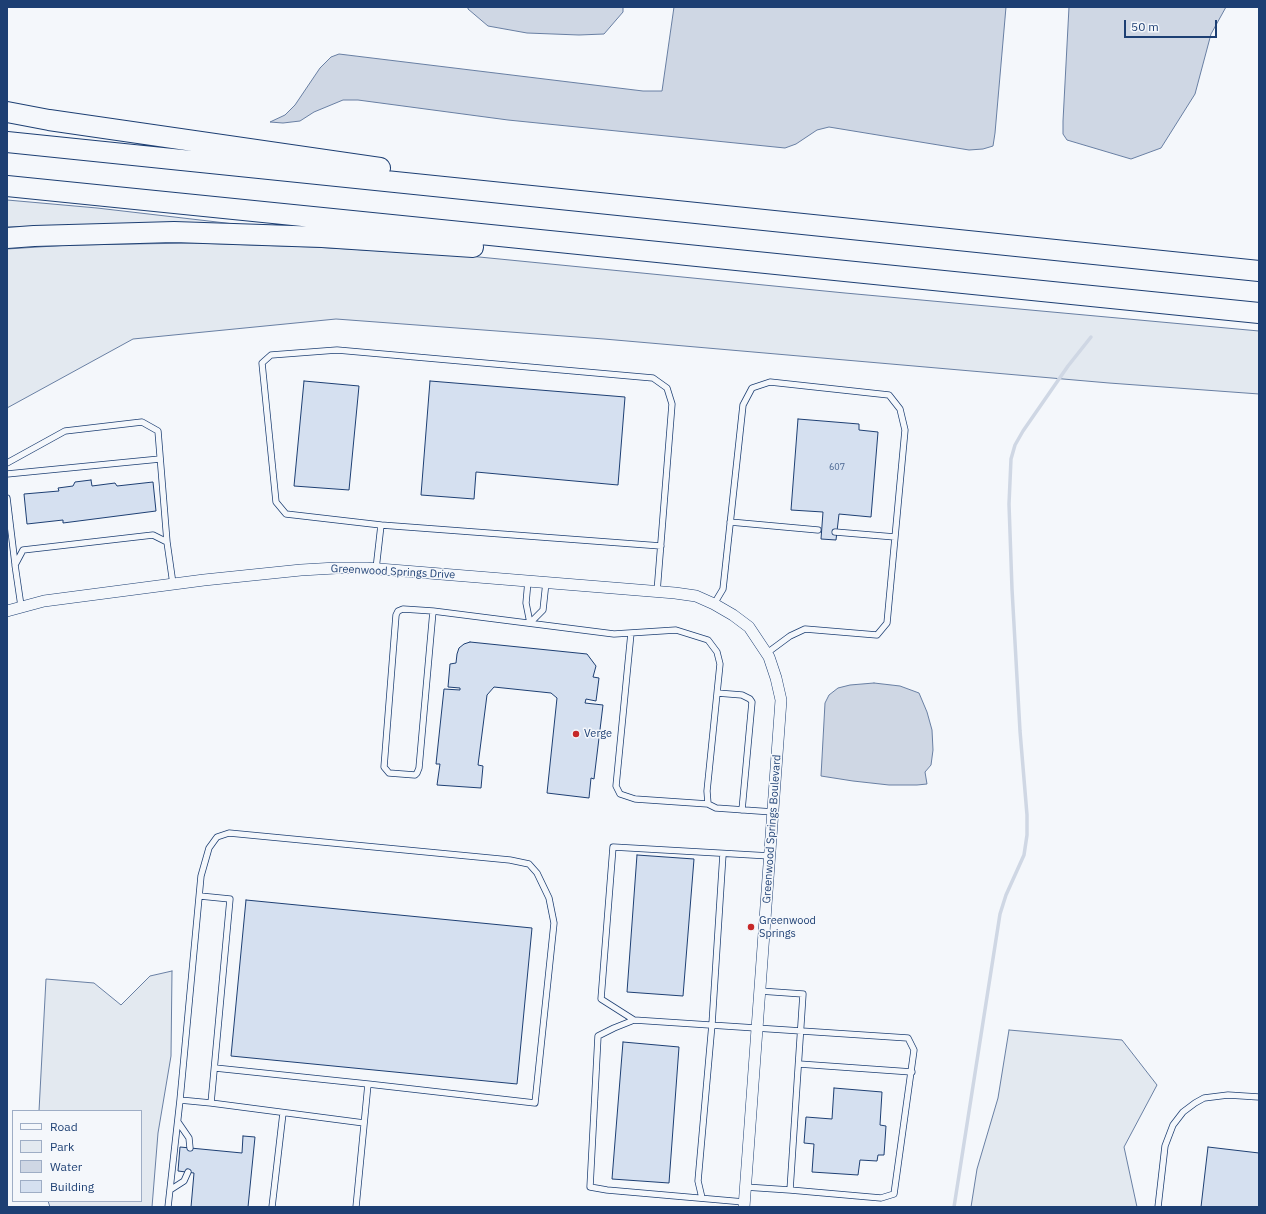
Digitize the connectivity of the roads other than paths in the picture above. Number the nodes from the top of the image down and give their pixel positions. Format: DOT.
graph roads {
  1 [pos="7,112"];
  2 [pos="7,142"];
  3 [pos="7,186"];
  4 [pos="644,209"];
  5 [pos="7,238"];
  6 [pos="734,261"];
  7 [pos="1259,271"];
  8 [pos="1259,313"];
  9 [pos="160,458"];
  10 [pos="7,463"];
  11 [pos="7,474"];
  12 [pos="7,498"];
  13 [pos="730,522"];
  14 [pos="380,525"];
  15 [pos="818,530"];
  16 [pos="836,532"];
  17 [pos="895,537"];
  18 [pos="167,542"];
  19 [pos="661,546"];
  20 [pos="15,565"];
  21 [pos="376,569"];
  22 [pos="528,581"];
  23 [pos="546,582"];
  24 [pos="173,584"];
  25 [pos="657,592"];
  26 [pos="714,604"];
  27 [pos="21,606"];
  28 [pos="7,611"];
  29 [pos="433,611"];
  30 [pos="530,623"];
  31 [pos="748,627"];
  32 [pos="631,633"];
  33 [pos="767,653"];
  34 [pos="717,693"];
  35 [pos="708,804"];
  36 [pos="742,810"];
  37 [pos="773,812"];
  38 [pos="723,854"];
  39 [pos="770,856"];
  40 [pos="200,896"];
  41 [pos="760,991"];
  42 [pos="634,1020"];
  43 [pos="712,1024"];
  44 [pos="757,1028"];
  45 [pos="801,1030"];
  46 [pos="799,1064"];
  47 [pos="214,1068"];
  48 [pos="912,1072"];
  49 [pos="368,1084"];
  50 [pos="1259,1097"];
  51 [pos="180,1100"];
  52 [pos="211,1103"];
  53 [pos="283,1113"];
  54 [pos="178,1122"];
  55 [pos="364,1123"];
  56 [pos="190,1148"];
  57 [pos="188,1172"];
  58 [pos="745,1187"];
  59 [pos="170,1190"];
  60 [pos="790,1190"];
  61 [pos="702,1198"];
  62 [pos="744,1204"];
  63 [pos="168,1207"];
  64 [pos="272,1207"];
  65 [pos="356,1207"];
  66 [pos="1158,1207"];
  1 -- 4 [label="highway"];
  2 -- 4 [label="highway"];
  3 -- 6 [label="highway"];
  4 -- 7 [label="highway"];
  5 -- 6 [label="highway"];
  6 -- 8 [label="highway"];
  9 -- 10 [label="lane"];
  9 -- 11 [label="lane"];
  9 -- 18 [label="lane"];
  12 -- 20 [label="lane"];
  13 -- 15 [label="lane"];
  13 -- 17 [label="lane"];
  13 -- 26 [label="lane"];
  14 -- 19 [label="lane"];
  14 -- 19 [label="lane"];
  14 -- 21 [label="lane"];
  16 -- 17 [label="lane"];
  17 -- 33 [label="lane"];
  18 -- 20 [label="lane"];
  18 -- 24 [label="lane"];
  19 -- 25 [label="lane"];
  20 -- 27 [label="lane"];
  21 -- 22 [label="street, Greenwood Springs Drive"];
  21 -- 24 [label="street, Greenwood Springs Drive"];
  22 -- 23 [label="street, Greenwood Springs Drive"];
  22 -- 30 [label="lane"];
  23 -- 25 [label="street, Greenwood Springs Drive"];
  23 -- 30 [label="lane"];
  24 -- 27 [label="street, Greenwood Springs Drive"];
  25 -- 26 [label="street, Greenwood Springs Drive"];
  26 -- 31 [label="street, Greenwood Springs Drive"];
  27 -- 28 [label="street, Greenwood Springs Drive"];
  29 -- 29 [label="lane"];
  29 -- 30 [label="lane"];
  30 -- 32 [label="lane"];
  31 -- 33 [label="street, Greenwood Springs Boulevard"];
  32 -- 34 [label="lane"];
  32 -- 35 [label="lane"];
  33 -- 37 [label="street, Greenwood Springs Boulevard"];
  34 -- 35 [label="lane"];
  34 -- 36 [label="lane"];
  35 -- 36 [label="lane"];
  36 -- 37 [label="lane"];
  37 -- 39 [label="street, Greenwood Springs Boulevard"];
  38 -- 39 [label="lane"];
  38 -- 42 [label="lane"];
  38 -- 43 [label="lane"];
  39 -- 41 [label="street, Greenwood Springs Boulevard"];
  40 -- 47 [label="lane"];
  40 -- 49 [label="lane"];
  40 -- 51 [label="lane"];
  41 -- 44 [label="street, Greenwood Springs Boulevard"];
  41 -- 45 [label="lane"];
  42 -- 43 [label="lane"];
  42 -- 61 [label="lane"];
  43 -- 44 [label="lane"];
  43 -- 61 [label="lane"];
  44 -- 45 [label="lane"];
  44 -- 58 [label="street, Greenwood Springs Boulevard"];
  45 -- 46 [label="lane"];
  45 -- 48 [label="lane"];
  46 -- 48 [label="lane"];
  46 -- 60 [label="lane"];
  47 -- 49 [label="lane"];
  47 -- 52 [label="lane"];
  48 -- 60 [label="lane"];
  49 -- 55 [label="lane"];
  50 -- 66 [label="lane"];
  51 -- 52 [label="lane"];
  51 -- 54 [label="lane"];
  52 -- 53 [label="lane"];
  53 -- 55 [label="lane"];
  53 -- 64 [label="lane"];
  54 -- 56 [label="lane"];
  54 -- 59 [label="lane"];
  55 -- 65 [label="lane"];
  57 -- 59 [label="lane"];
  58 -- 60 [label="lane"];
  58 -- 62 [label="street, Greenwood Springs Boulevard"];
  59 -- 63 [label="lane"];
  61 -- 62 [label="lane"];
}
